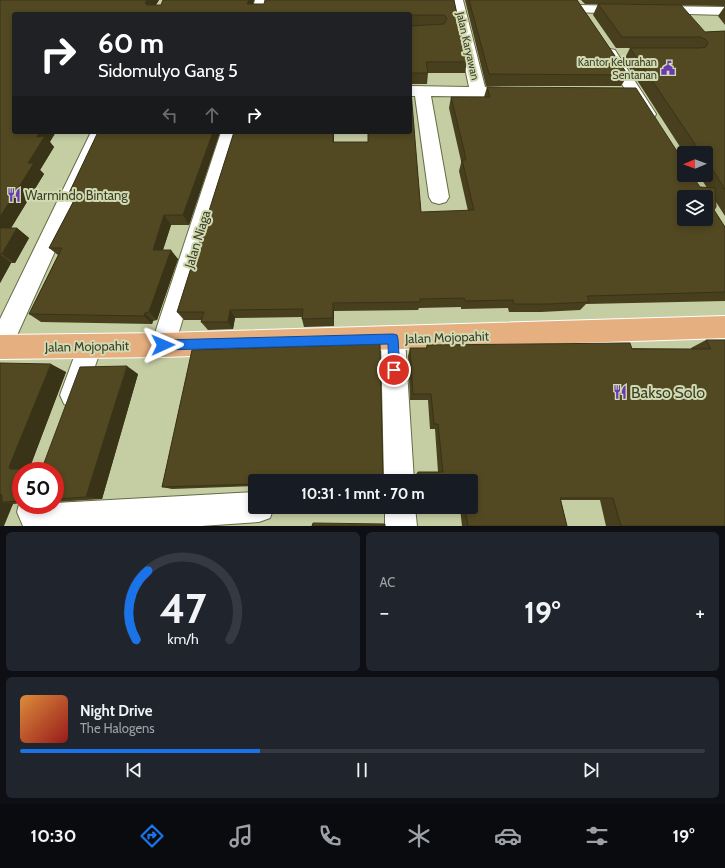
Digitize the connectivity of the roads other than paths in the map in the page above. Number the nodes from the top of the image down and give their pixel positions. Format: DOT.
graph roads {
  1 [pos="261,0"];
  2 [pos="457,0"];
  3 [pos="577,4"];
  4 [pos="725,11"];
  5 [pos="258,12"];
  6 [pos="588,22"];
  7 [pos="602,41"];
  8 [pos="416,91"];
  9 [pos="478,92"];
  10 [pos="533,92"];
  11 [pos="656,125"];
  12 [pos="99,134"];
  13 [pos="229,134"];
  14 [pos="439,197"];
  15 [pos="725,327"];
  16 [pos="393,339"];
  17 [pos="163,345"];
  18 [pos="0,346"];
  19 [pos="90,346"];
  20 [pos="64,420"];
  21 [pos="399,474"];
  22 [pos="248,508"];
  23 [pos="33,514"];
  24 [pos="400,514"];
  25 [pos="82,522"];
  26 [pos="401,526"];
  1 -- 5 [label="street"];
  2 -- 9 [label="street, Jalan Karyawan"];
  3 -- 4 [label="street"];
  3 -- 6 [label="street"];
  7 -- 11 [label="street"];
  8 -- 9 [label="street"];
  8 -- 14 [label="street"];
  9 -- 10 [label="street"];
  12 -- 18 [label="street"];
  13 -- 17 [label="street, Jalan Niaga"];
  15 -- 16 [label="main road, Jalan Mojopahit"];
  16 -- 17 [label="main road, Jalan Mojopahit"];
  16 -- 21 [label="street"];
  17 -- 19 [label="main road, Jalan Mojopahit"];
  18 -- 19 [label="main road, Jalan Mojopahit"];
  19 -- 20 [label="street"];
  22 -- 25 [label="street"];
  23 -- 25 [label="street"];
  24 -- 26 [label="street"];
}
